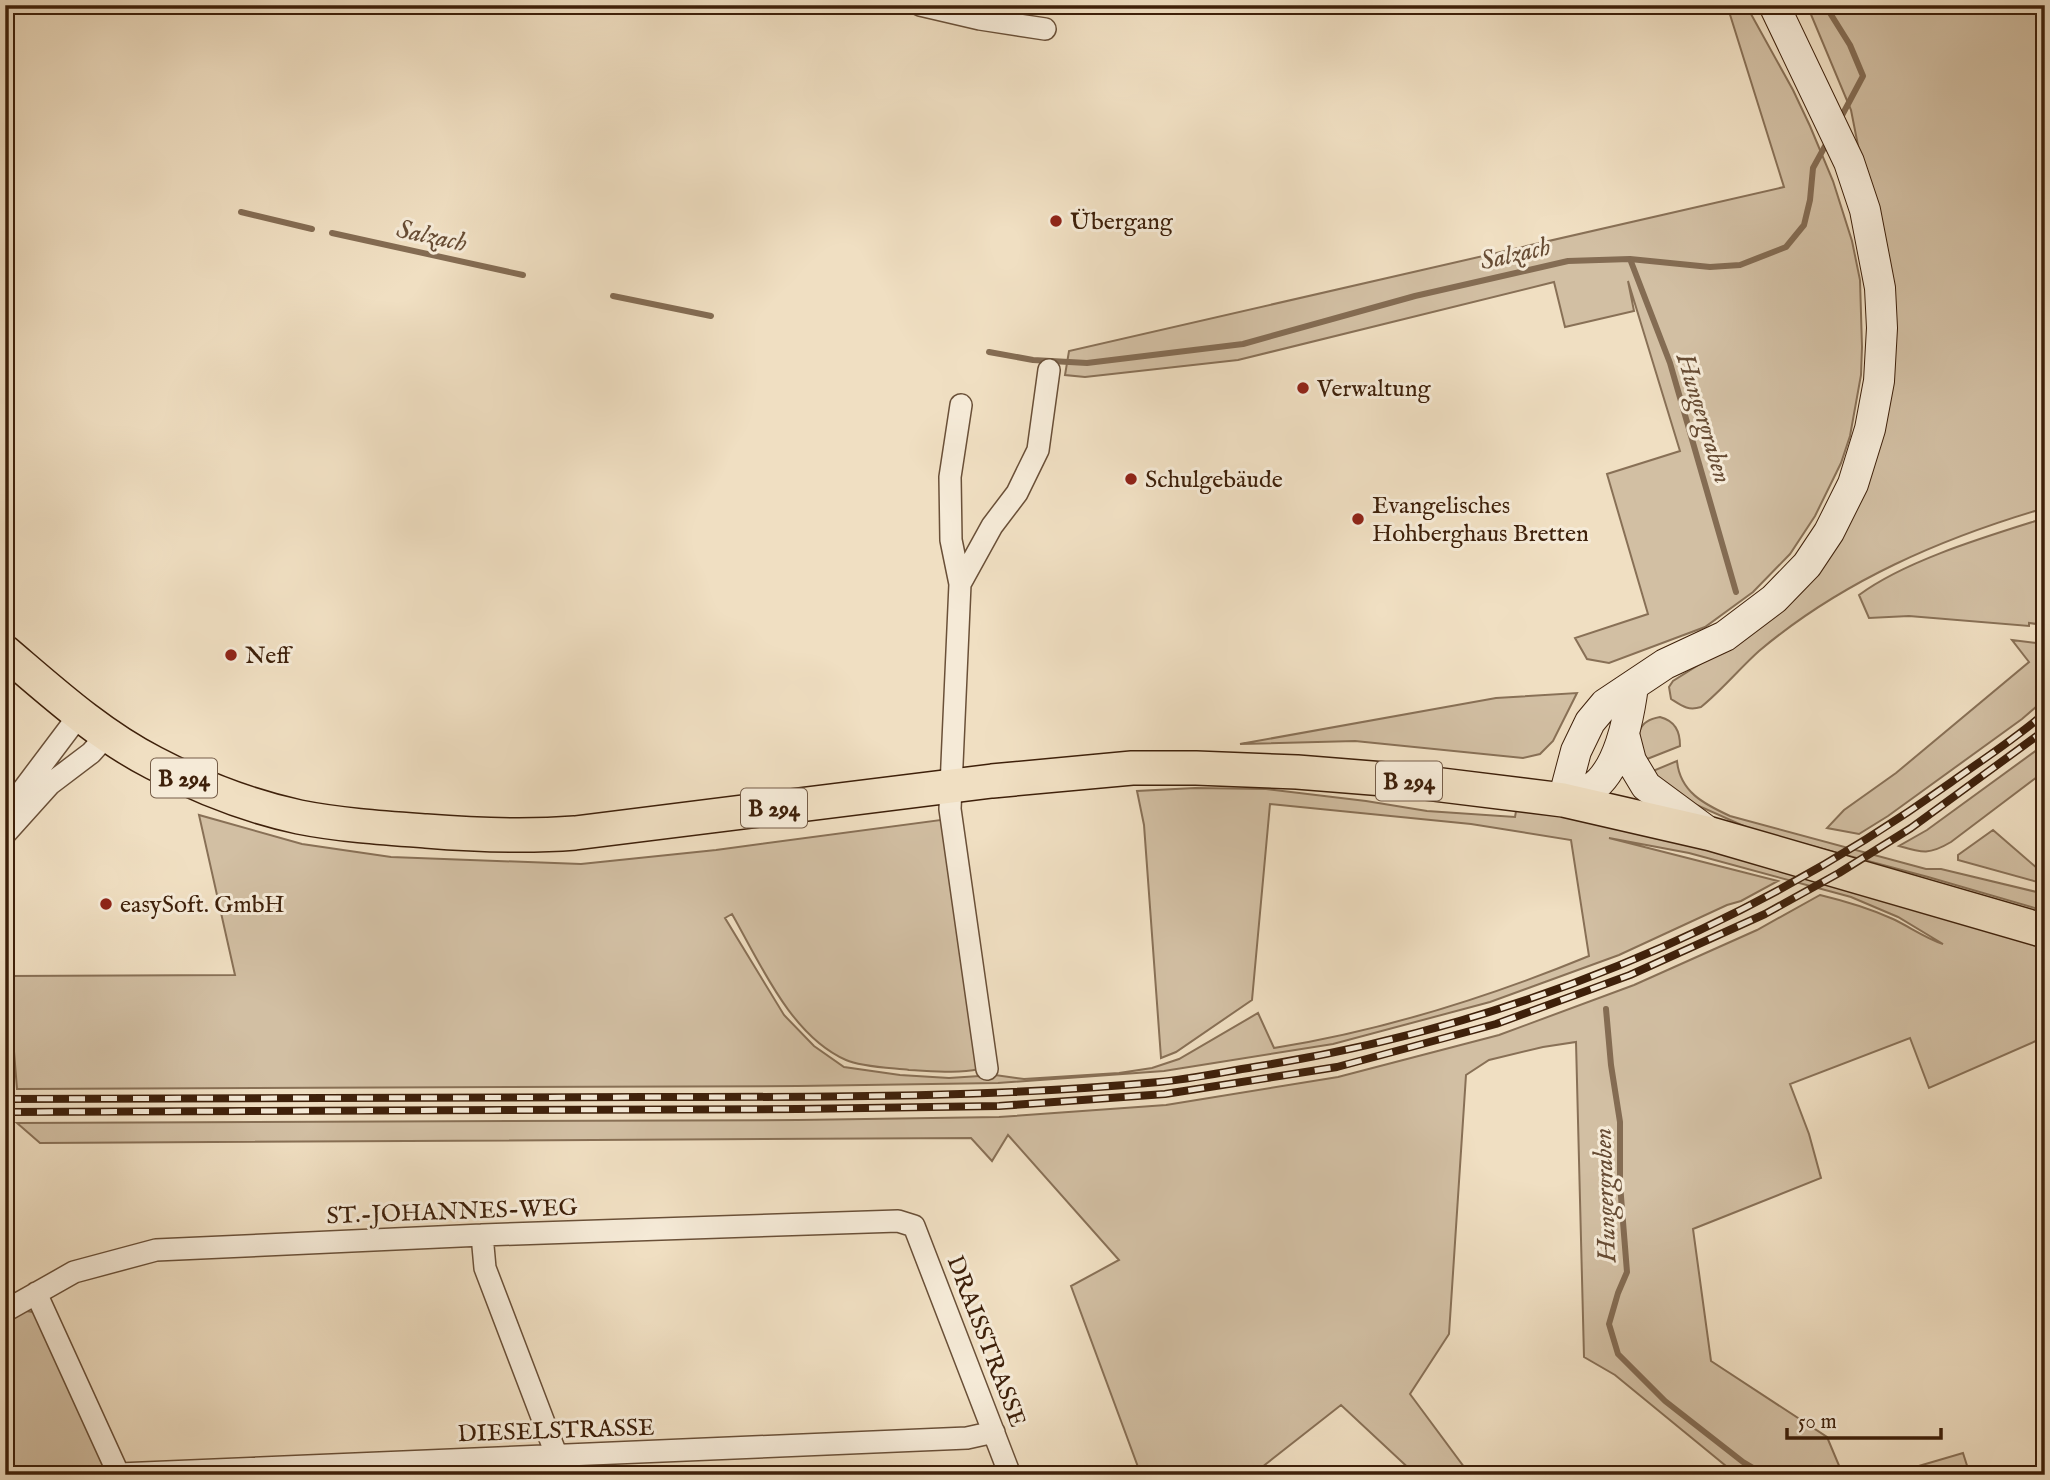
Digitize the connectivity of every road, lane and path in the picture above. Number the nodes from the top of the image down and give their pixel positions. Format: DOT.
graph roads {
  1 [pos="920,5"];
  2 [pos="1774,5"];
  3 [pos="1045,29"];
  4 [pos="1049,370"];
  5 [pos="961,405"];
  6 [pos="960,584"];
  7 [pos="5,652"];
  8 [pos="1633,686"];
  9 [pos="80,714"];
  10 [pos="108,734"];
  11 [pos="1624,734"];
  12 [pos="951,786"];
  13 [pos="1563,800"];
  14 [pos="7,826"];
  15 [pos="1711,834"];
  16 [pos="2045,931"];
  17 [pos="987,1069"];
  18 [pos="914,1226"];
  19 [pos="482,1235"];
  20 [pos="36,1293"];
  21 [pos="5,1311"];
  22 [pos="994,1432"];
  23 [pos="561,1466"];
  24 [pos="119,1474"];
  25 [pos="1010,1475"];
  1 -- 3 [label="street"];
  2 -- 8 [label="street"];
  4 -- 6 [label="street"];
  5 -- 6 [label="street"];
  6 -- 12 [label="street"];
  7 -- 9 [label="main road, B 294"];
  8 -- 11 [label="street"];
  8 -- 13 [label="street"];
  9 -- 10 [label="main road, B 294"];
  9 -- 14 [label="street"];
  10 -- 12 [label="main road, B 294"];
  10 -- 14 [label="street"];
  11 -- 13 [label="street"];
  11 -- 15 [label="street"];
  12 -- 13 [label="main road, B 294"];
  12 -- 17 [label="street"];
  13 -- 15 [label="main road, B 294"];
  15 -- 16 [label="main road, B 294"];
  18 -- 19 [label="street, ST.-JOHANNES-WEG"];
  18 -- 22 [label="street, DRAISSTRASSE"];
  19 -- 20 [label="street, ST.-JOHANNES-WEG"];
  19 -- 23 [label="street"];
  20 -- 21 [label="street, ST.-JOHANNES-WEG"];
  20 -- 24 [label="street"];
  22 -- 23 [label="street, DIESELSTRASSE"];
  22 -- 25 [label="street, DRAISSTRASSE"];
  23 -- 24 [label="street, DIESELSTRASSE"];
}
